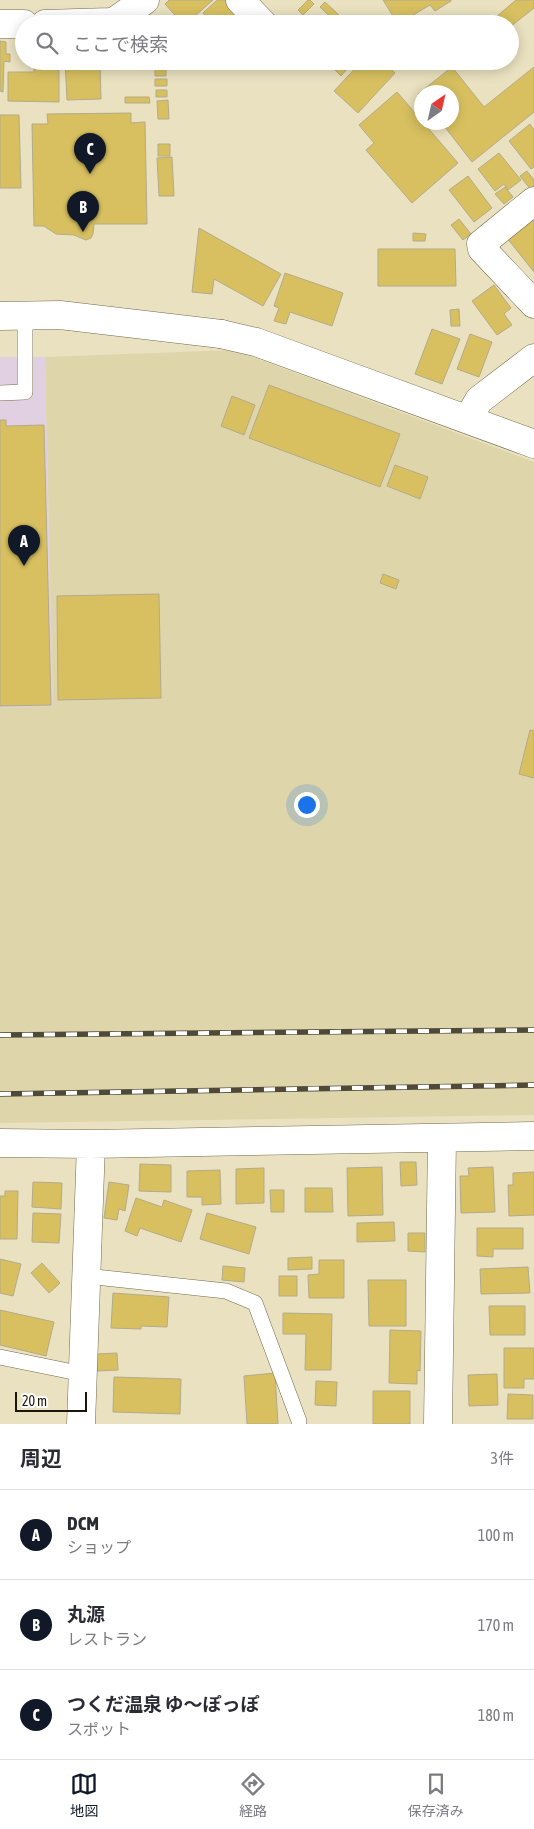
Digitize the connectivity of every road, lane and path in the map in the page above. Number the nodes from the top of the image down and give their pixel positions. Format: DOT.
graph roads {
  1 [pos="145,0"];
  2 [pos="240,0"];
  3 [pos="124,15"];
  4 [pos="254,15"];
  5 [pos="0,24"];
  6 [pos="15,24"];
  7 [pos="534,201"];
  8 [pos="534,304"];
  9 [pos="13,315"];
  10 [pos="534,358"];
  11 [pos="0,393"];
  12 [pos="468,419"];
  13 [pos="534,444"];
  14 [pos="534,1136"];
  15 [pos="442,1138"];
  16 [pos="0,1143"];
  17 [pos="90,1144"];
  18 [pos="86,1276"];
  19 [pos="0,1357"];
  20 [pos="83,1374"];
  21 [pos="299,1421"];
  22 [pos="81,1424"];
  23 [pos="438,1424"];
  1 -- 3 [label="street"];
  2 -- 4 [label="street"];
  5 -- 6 [label="street"];
  7 -- 8 [label="street"];
  9 -- 11 [label="lane"];
  9 -- 12 [label="street"];
  10 -- 12 [label="street"];
  12 -- 13 [label="street"];
  14 -- 15 [label="street"];
  15 -- 17 [label="street"];
  15 -- 23 [label="street"];
  16 -- 17 [label="street"];
  17 -- 18 [label="street"];
  18 -- 20 [label="street"];
  18 -- 21 [label="lane"];
  19 -- 20 [label="lane"];
  20 -- 22 [label="street"];
}
